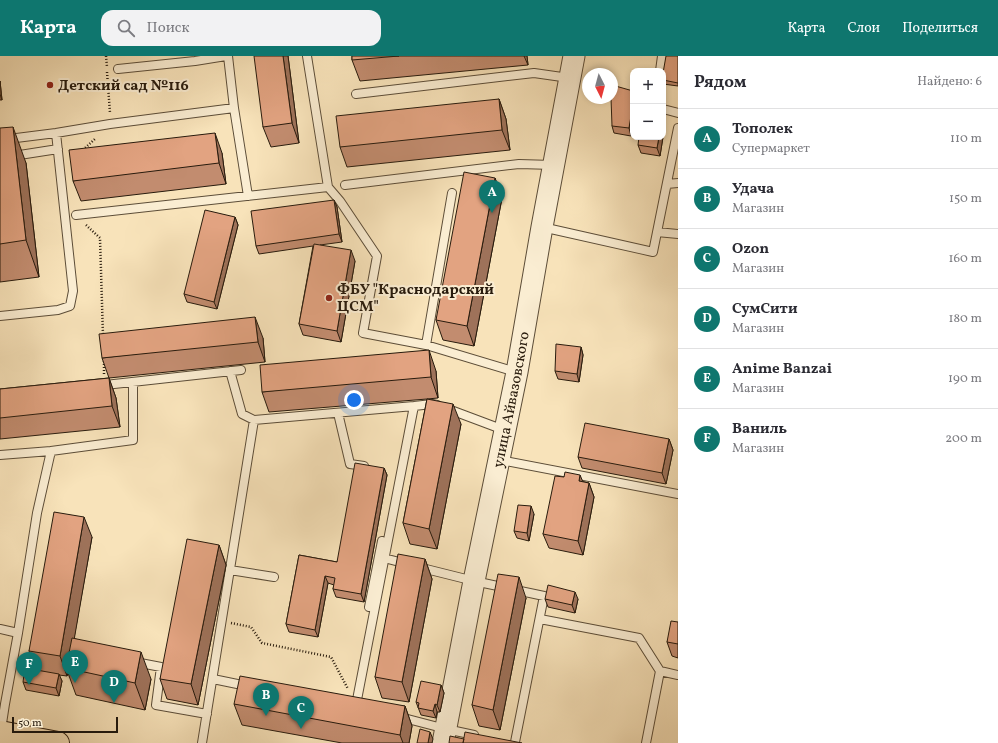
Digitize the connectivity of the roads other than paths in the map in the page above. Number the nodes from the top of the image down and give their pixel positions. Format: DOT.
graph roads {
  1 [pos="227,56"];
  2 [pos="307,56"];
  3 [pos="574,56"];
  4 [pos="662,56"];
  5 [pos="660,68"];
  6 [pos="118,69"];
  7 [pos="570,78"];
  8 [pos="356,94"];
  9 [pos="234,108"];
  10 [pos="666,110"];
  11 [pos="678,113"];
  12 [pos="678,128"];
  13 [pos="56,133"];
  14 [pos="0,140"];
  15 [pos="58,149"];
  16 [pos="0,158"];
  17 [pos="554,166"];
  18 [pos="678,183"];
  19 [pos="667,184"];
  20 [pos="345,185"];
  21 [pos="328,187"];
  22 [pos="452,194"];
  23 [pos="248,196"];
  24 [pos="76,215"];
  25 [pos="542,227"];
  26 [pos="657,232"];
  27 [pos="678,234"];
  28 [pos="0,316"];
  29 [pos="426,345"];
  30 [pos="241,370"];
  31 [pos="230,371"];
  32 [pos="517,372"];
  33 [pos="134,382"];
  34 [pos="104,385"];
  35 [pos="414,406"];
  36 [pos="338,413"];
  37 [pos="254,420"];
  38 [pos="504,430"];
  39 [pos="51,451"];
  40 [pos="0,455"];
  41 [pos="499,460"];
  42 [pos="368,467"];
  43 [pos="678,494"];
  44 [pos="386,521"];
  45 [pos="384,558"];
  46 [pos="230,570"];
  47 [pos="274,577"];
  48 [pos="474,581"];
  49 [pos="369,607"];
  50 [pos="540,619"];
  51 [pos="0,629"];
  52 [pos="18,633"];
  53 [pos="130,661"];
  54 [pos="660,671"];
  55 [pos="678,675"];
  56 [pos="213,679"];
  57 [pos="258,688"];
  58 [pos="356,705"];
  59 [pos="207,714"];
  60 [pos="393,715"];
  61 [pos="0,732"];
  62 [pos="444,736"];
  63 [pos="484,737"];
  64 [pos="513,742"];
  65 [pos="58,743"];
  66 [pos="202,743"];
  67 [pos="646,743"];
  1 -- 6 [label="lane"];
  1 -- 9 [label="lane"];
  2 -- 21 [label="lane"];
  3 -- 7 [label="street, улица Айвазовского"];
  4 -- 5 [label="lane"];
  7 -- 8 [label="lane"];
  7 -- 17 [label="street, улица Айвазовского"];
  9 -- 13 [label="lane"];
  9 -- 23 [label="lane"];
  10 -- 11 [label="lane"];
  12 -- 19 [label="lane"];
  13 -- 14 [label="lane"];
  13 -- 15 [label="lane"];
  15 -- 16 [label="lane"];
  15 -- 28 [label="lane"];
  17 -- 20 [label="lane"];
  17 -- 25 [label="street, улица Айвазовского"];
  18 -- 19 [label="lane"];
  19 -- 26 [label="lane"];
  21 -- 23 [label="lane"];
  21 -- 29 [label="lane"];
  22 -- 29 [label="lane"];
  23 -- 24 [label="lane"];
  25 -- 26 [label="lane"];
  25 -- 32 [label="street, улица Айвазовского"];
  26 -- 27 [label="lane"];
  29 -- 32 [label="lane"];
  30 -- 31 [label="lane"];
  31 -- 33 [label="lane"];
  31 -- 37 [label="lane"];
  32 -- 38 [label="street, улица Айвазовского"];
  33 -- 34 [label="lane"];
  33 -- 39 [label="lane"];
  35 -- 36 [label="lane"];
  35 -- 38 [label="lane"];
  35 -- 45 [label="lane"];
  36 -- 37 [label="lane"];
  36 -- 42 [label="lane"];
  37 -- 46 [label="lane"];
  38 -- 41 [label="street, улица Айвазовского"];
  39 -- 40 [label="lane"];
  39 -- 52 [label="lane"];
  41 -- 43 [label="lane"];
  41 -- 48 [label="street, улица Айвазовского"];
  44 -- 49 [label="lane"];
  45 -- 48 [label="lane"];
  45 -- 58 [label="lane"];
  46 -- 47 [label="lane"];
  46 -- 56 [label="lane"];
  48 -- 50 [label="lane"];
  48 -- 62 [label="street, улица Айвазовского"];
  50 -- 54 [label="lane"];
  50 -- 64 [label="lane"];
  51 -- 52 [label="lane"];
  52 -- 61 [label="lane"];
  53 -- 59 [label="lane"];
  54 -- 55 [label="lane"];
  54 -- 67 [label="lane"];
  56 -- 57 [label="lane"];
  56 -- 59 [label="lane"];
  59 -- 66 [label="lane"];
  60 -- 62 [label="lane"];
  61 -- 65 [label="main road"];
  62 -- 63 [label="lane"];
}
